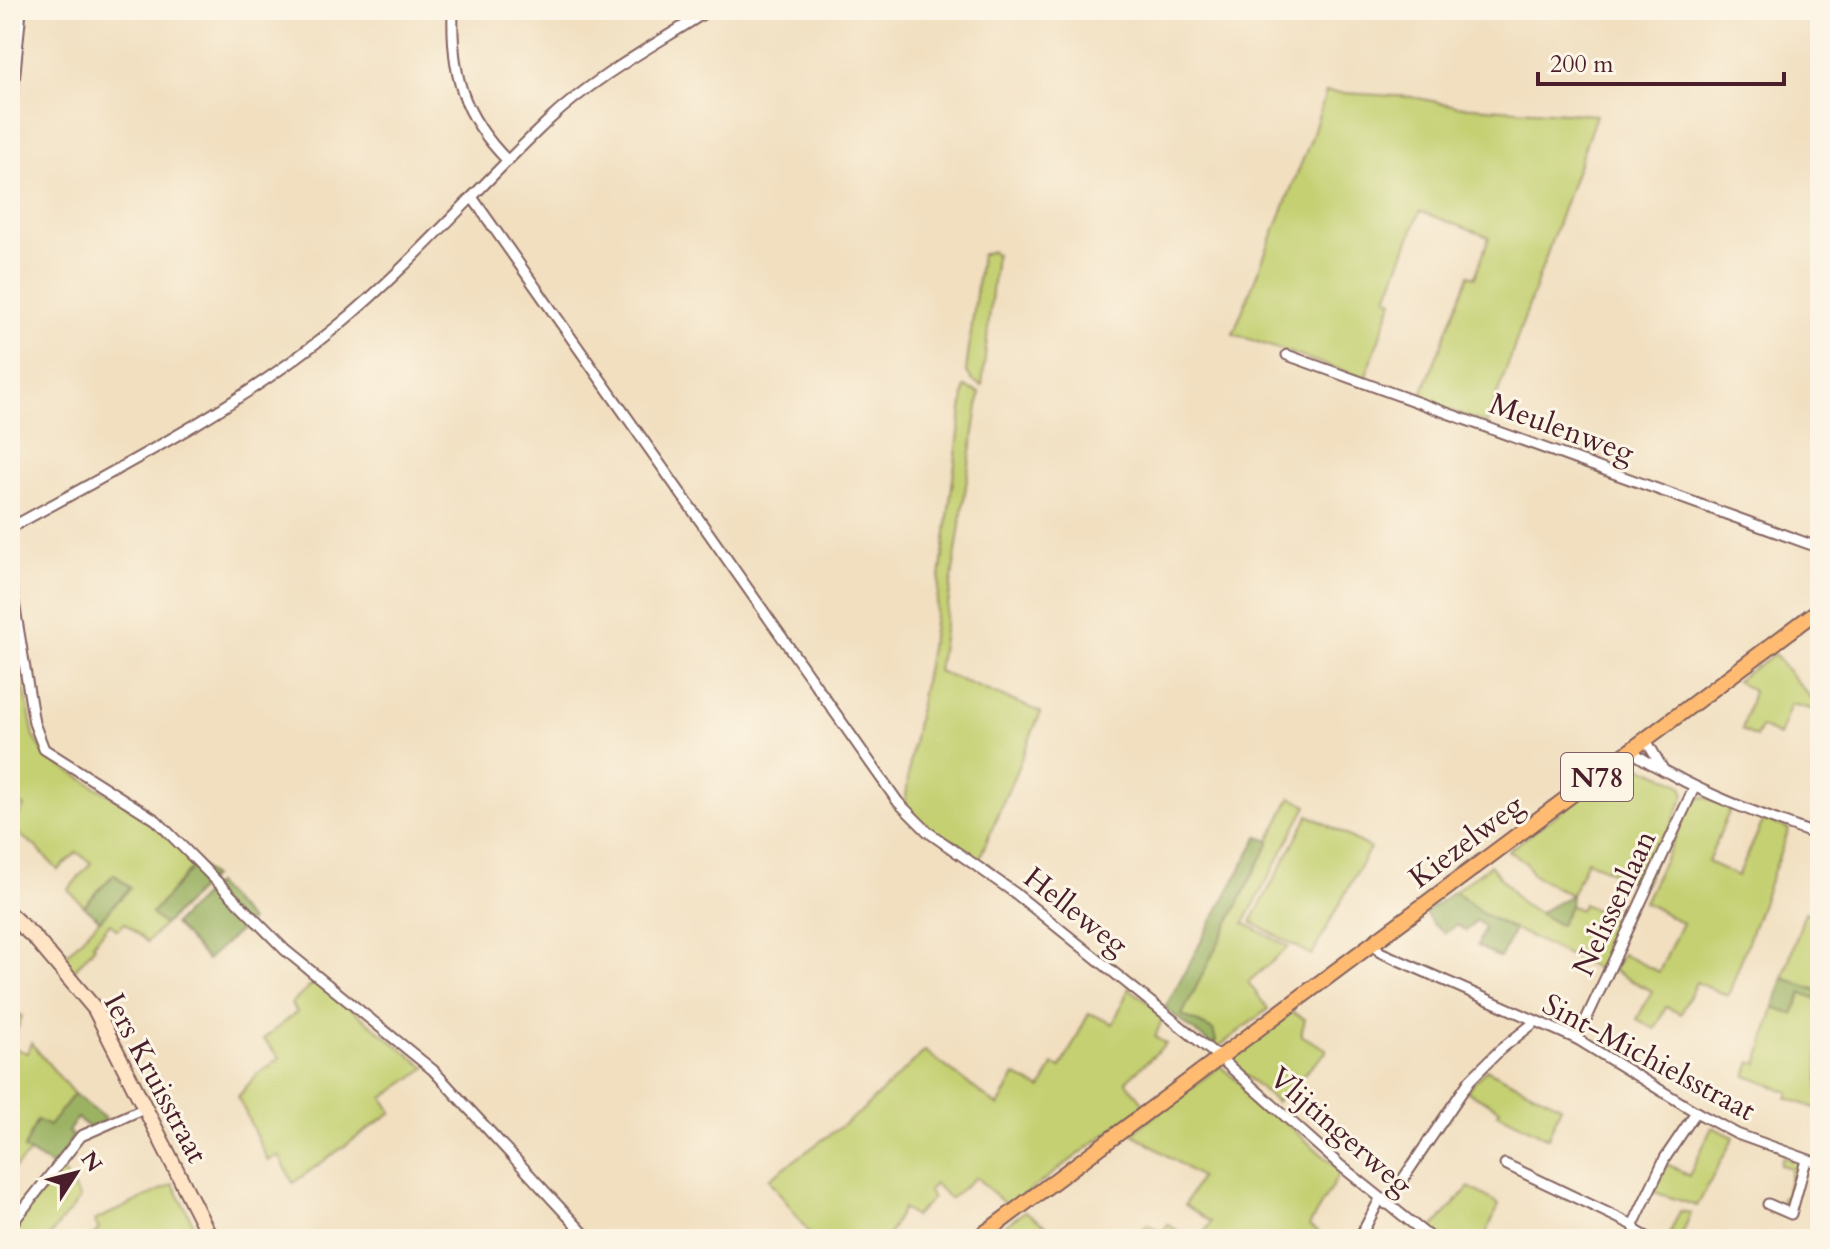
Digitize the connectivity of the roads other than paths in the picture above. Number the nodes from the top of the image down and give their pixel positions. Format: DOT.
graph roads {
  1 [pos="21,10"];
  2 [pos="453,10"];
  3 [pos="709,10"];
  4 [pos="10,123"];
  5 [pos="508,161"];
  6 [pos="472,197"];
  7 [pos="1287,355"];
  8 [pos="10,528"];
  9 [pos="1820,548"];
  10 [pos="10,578"];
  11 [pos="1820,609"];
  12 [pos="1646,740"];
  13 [pos="1632,751"];
  14 [pos="1664,771"];
  15 [pos="1694,788"];
  16 [pos="1820,836"];
  17 [pos="10,915"];
  18 [pos="1373,943"];
  19 [pos="1535,1022"];
  20 [pos="1577,1039"];
  21 [pos="1220,1058"];
  22 [pos="145,1108"];
  23 [pos="1696,1112"];
  24 [pos="1806,1160"];
  25 [pos="1505,1164"];
  26 [pos="1820,1164"];
  27 [pos="1383,1202"];
  28 [pos="1768,1204"];
  29 [pos="1633,1225"];
  30 [pos="10,1226"];
  31 [pos="211,1239"];
  32 [pos="589,1239"];
  33 [pos="977,1239"];
  34 [pos="1359,1239"];
  35 [pos="1432,1239"];
  36 [pos="1650,1239"];
  1 -- 4 [label="street"];
  2 -- 5 [label="street"];
  3 -- 5 [label="street"];
  5 -- 6 [label="street"];
  6 -- 8 [label="street"];
  6 -- 21 [label="street, Helleweg"];
  7 -- 9 [label="street, Meulenweg"];
  10 -- 32 [label="street"];
  11 -- 12 [label="main road, Kiezelweg / N78"];
  12 -- 13 [label="main road, Kiezelweg / N78"];
  12 -- 14 [label="street"];
  13 -- 14 [label="street"];
  13 -- 18 [label="main road, Kiezelweg / N78"];
  14 -- 15 [label="street"];
  15 -- 16 [label="street"];
  15 -- 20 [label="street, Nelissenlaan"];
  17 -- 22 [label="street, Iers Kruisstraat"];
  18 -- 19 [label="street, Sint-Michielsstraat"];
  18 -- 21 [label="main road, Kiezelweg / N78"];
  19 -- 20 [label="street, Sint-Michielsstraat"];
  19 -- 27 [label="street"];
  20 -- 23 [label="street, Sint-Michielsstraat"];
  21 -- 27 [label="street, Vlijtingerweg"];
  21 -- 33 [label="main road, N78"];
  22 -- 30 [label="street"];
  22 -- 31 [label="street, Iers Kruisstraat"];
  23 -- 24 [label="street, Sint-Michielsstraat"];
  23 -- 29 [label="street"];
  24 -- 26 [label="street, Sint-Michielsstraat"];
  24 -- 28 [label="street"];
  25 -- 29 [label="street"];
  27 -- 34 [label="street"];
  27 -- 35 [label="street, Vlijtingerweg"];
  29 -- 36 [label="street"];
}
